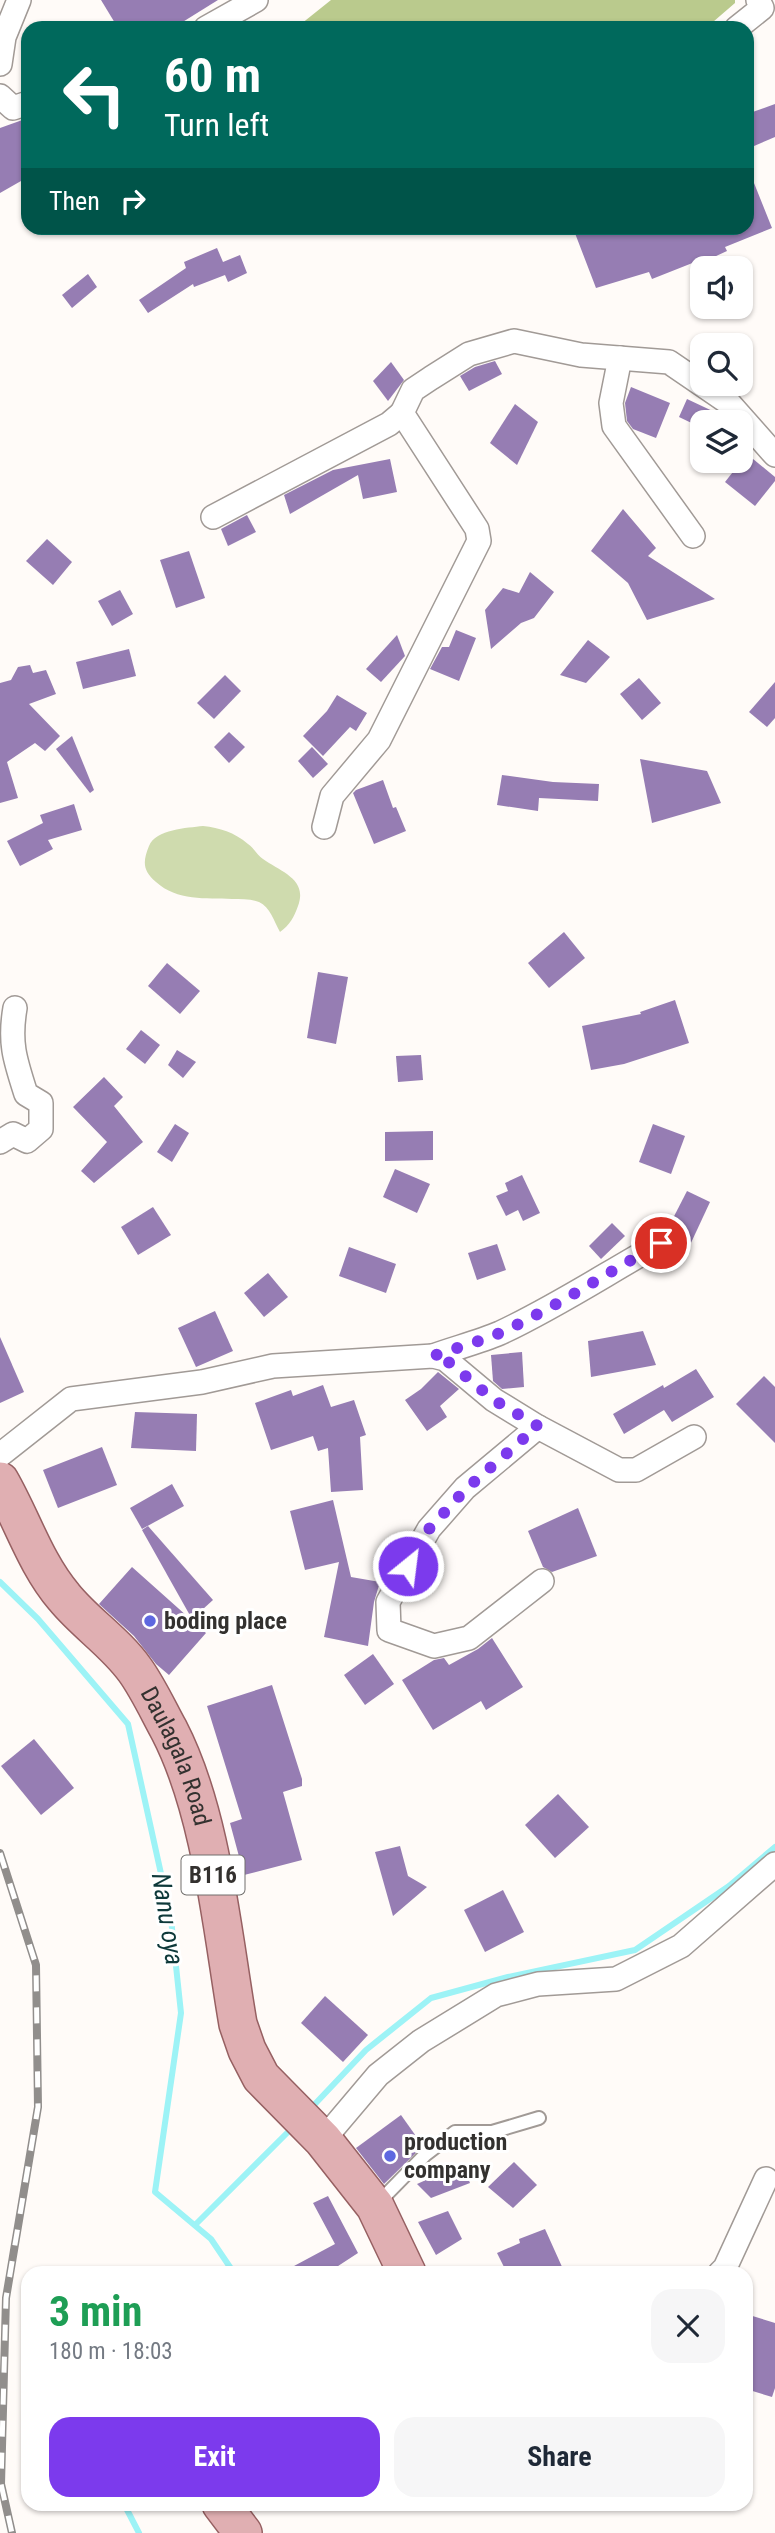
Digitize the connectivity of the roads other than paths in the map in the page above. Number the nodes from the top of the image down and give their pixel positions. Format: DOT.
graph roads {
  1 [pos="19,0"];
  2 [pos="256,0"];
  3 [pos="758,0"];
  4 [pos="218,21"];
  5 [pos="746,21"];
  6 [pos="0,64"];
  7 [pos="0,96"];
  8 [pos="21,105"];
  9 [pos="620,358"];
  10 [pos="402,413"];
  11 [pos="775,455"];
  12 [pos="213,517"];
  13 [pos="693,536"];
  14 [pos="324,827"];
  15 [pos="15,1008"];
  16 [pos="0,1142"];
  17 [pos="661,1243"];
  18 [pos="433,1356"];
  19 [pos="538,1426"];
  20 [pos="694,1437"];
  21 [pos="0,1455"];
  22 [pos="0,1481"];
  23 [pos="542,1581"];
  24 [pos="775,1864"];
  25 [pos="539,2118"];
  26 [pos="323,2140"];
  27 [pos="766,2179"];
  28 [pos="375,2206"];
  29 [pos="404,2266"];
  30 [pos="726,2266"];
  31 [pos="226,2511"];
  32 [pos="243,2533"];
  1 -- 6 [label="street"];
  2 -- 4 [label="street"];
  3 -- 5 [label="street"];
  7 -- 8 [label="street"];
  9 -- 10 [label="street"];
  9 -- 11 [label="street"];
  9 -- 13 [label="street"];
  10 -- 12 [label="street"];
  10 -- 14 [label="street"];
  15 -- 16 [label="street"];
  17 -- 18 [label="street"];
  18 -- 19 [label="street"];
  18 -- 21 [label="street"];
  19 -- 20 [label="street"];
  19 -- 23 [label="street"];
  22 -- 26 [label="main road, Daulagala Road / B116"];
  24 -- 26 [label="street"];
  25 -- 28 [label="lane"];
  26 -- 28 [label="main road, Daulagala Road / B116"];
  27 -- 30 [label="street"];
  28 -- 29 [label="main road, Daulagala Road / B116"];
  31 -- 32 [label="main road"];
}
